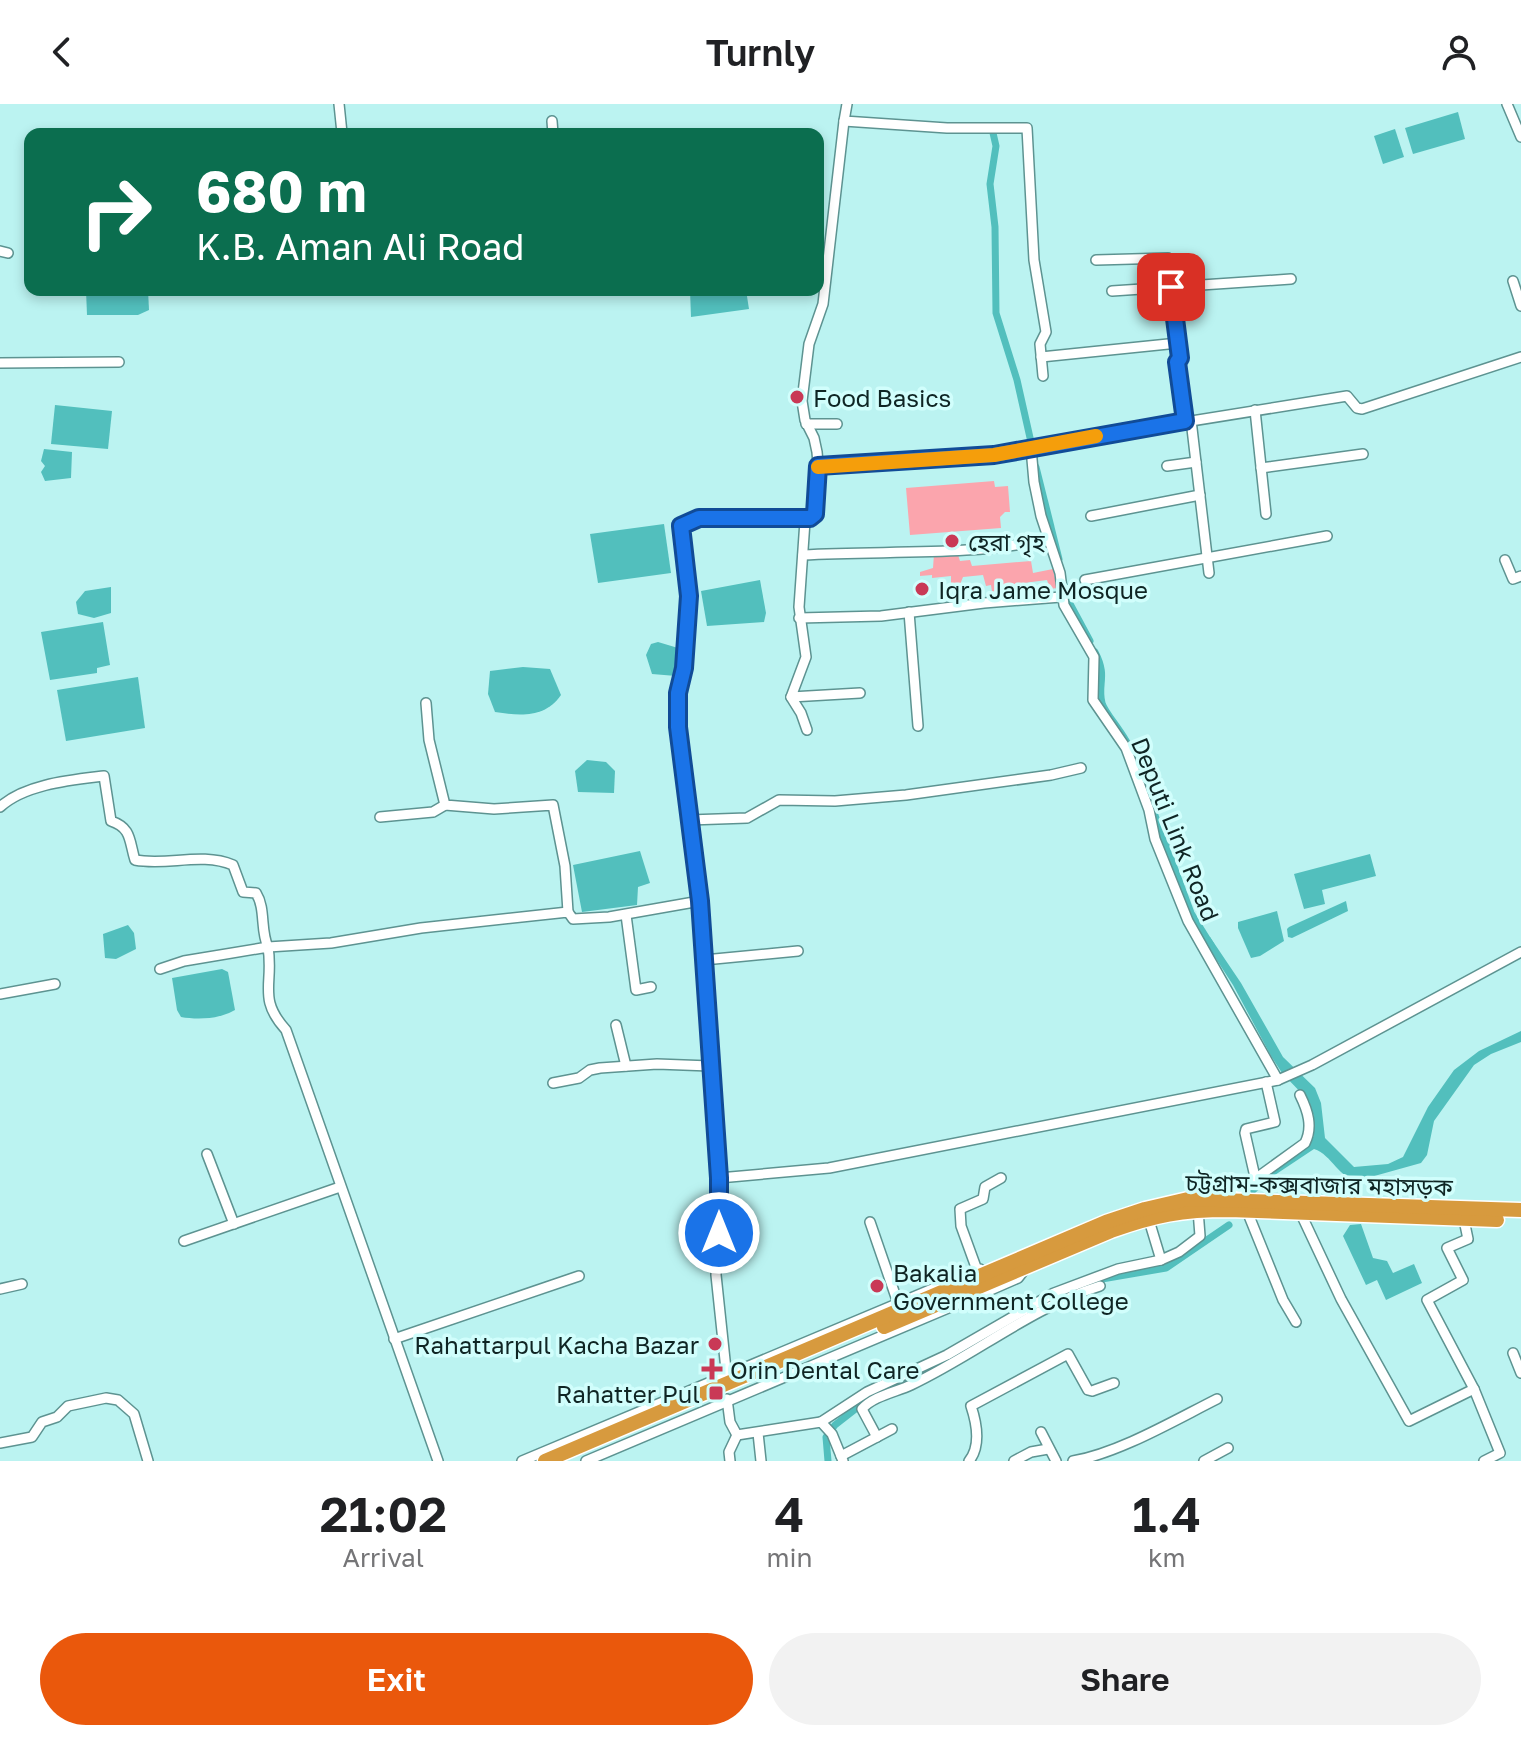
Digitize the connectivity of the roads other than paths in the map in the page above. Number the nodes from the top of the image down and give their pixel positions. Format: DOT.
graph roads {
  1 [pos="339,104"];
  2 [pos="847,104"];
  3 [pos="1507,104"];
  4 [pos="552,121"];
  5 [pos="844,121"];
  6 [pos="341,128"];
  7 [pos="553,128"];
  8 [pos="1521,137"];
  9 [pos="1096,260"];
  10 [pos="1291,279"];
  11 [pos="1513,281"];
  12 [pos="1171,287"];
  13 [pos="1112,291"];
  14 [pos="824,295"];
  15 [pos="824,296"];
  16 [pos="1521,306"];
  17 [pos="1178,343"];
  18 [pos="1041,357"];
  19 [pos="1521,357"];
  20 [pos="119,362"];
  21 [pos="0,363"];
  22 [pos="1043,376"];
  23 [pos="1250,411"];
  24 [pos="1188,421"];
  25 [pos="806,424"];
  26 [pos="837,424"];
  27 [pos="1031,448"];
  28 [pos="1363,454"];
  29 [pos="1196,462"];
  30 [pos="818,466"];
  31 [pos="1167,466"];
  32 [pos="1261,468"];
  33 [pos="1200,495"];
  34 [pos="1266,514"];
  35 [pos="1091,516"];
  36 [pos="810,518"];
  37 [pos="1327,536"];
  38 [pos="1048,539"];
  39 [pos="803,555"];
  40 [pos="1209,558"];
  41 [pos="1505,560"];
  42 [pos="1209,573"];
  43 [pos="1521,576"];
  44 [pos="1085,580"];
  45 [pos="1061,597"];
  46 [pos="909,612"];
  47 [pos="799,618"];
  48 [pos="860,693"];
  49 [pos="791,697"];
  50 [pos="426,703"];
  51 [pos="918,726"];
  52 [pos="807,730"];
  53 [pos="1081,768"];
  54 [pos="445,805"];
  55 [pos="0,807"];
  56 [pos="380,817"];
  57 [pos="689,820"];
  58 [pos="700,901"];
  59 [pos="568,912"];
  60 [pos="626,915"];
  61 [pos="268,947"];
  62 [pos="798,951"];
  63 [pos="1521,952"];
  64 [pos="704,960"];
  65 [pos="160,969"];
  66 [pos="55,984"];
  67 [pos="651,987"];
  68 [pos="0,994"];
  69 [pos="616,1025"];
  70 [pos="626,1066"];
  71 [pos="710,1066"];
  72 [pos="1281,1078"];
  73 [pos="1266,1082"];
  74 [pos="553,1083"];
  75 [pos="1300,1095"];
  76 [pos="207,1154"];
  77 [pos="1255,1177"];
  78 [pos="719,1178"];
  79 [pos="1001,1178"];
  80 [pos="340,1187"];
  81 [pos="1226,1200"];
  82 [pos="1198,1210"];
  83 [pos="1247,1211"];
  84 [pos="1301,1214"];
  85 [pos="1520,1216"];
  86 [pos="1148,1217"];
  87 [pos="1464,1220"];
  88 [pos="870,1222"];
  89 [pos="234,1224"];
  90 [pos="1086,1235"];
  91 [pos="184,1241"];
  92 [pos="1161,1260"];
  93 [pos="1025,1269"];
  94 [pos="977,1270"];
  95 [pos="579,1276"];
  96 [pos="22,1284"];
  97 [pos="1100,1286"];
  98 [pos="0,1289"];
  99 [pos="898,1303"];
  100 [pos="1296,1322"];
  101 [pos="394,1339"];
  102 [pos="1513,1353"];
  103 [pos="1521,1373"];
  104 [pos="728,1376"];
  105 [pos="1114,1383"];
  106 [pos="1474,1389"];
  107 [pos="1217,1399"];
  108 [pos="727,1400"];
  109 [pos="827,1427"];
  110 [pos="892,1429"];
  111 [pos="1041,1432"];
  112 [pos="758,1433"];
  113 [pos="737,1435"];
  114 [pos="877,1437"];
  115 [pos="0,1443"];
  116 [pos="1228,1448"];
  117 [pos="1048,1449"];
  118 [pos="842,1458"];
  119 [pos="148,1461"];
  120 [pos="438,1461"];
  121 [pos="522,1461"];
  122 [pos="545,1461"];
  123 [pos="566,1461"];
  124 [pos="586,1461"];
  125 [pos="730,1461"];
  126 [pos="761,1461"];
  127 [pos="969,1461"];
  128 [pos="1014,1461"];
  129 [pos="1056,1461"];
  130 [pos="1073,1461"];
  131 [pos="1204,1461"];
  132 [pos="1484,1461"];
  1 -- 6 [label="street"];
  2 -- 5 [label="street"];
  3 -- 8 [label="street"];
  4 -- 7 [label="street"];
  5 -- 14 [label="street"];
  5 -- 18 [label="street"];
  9 -- 12 [label="street"];
  10 -- 12 [label="street"];
  11 -- 16 [label="street"];
  12 -- 13 [label="street"];
  12 -- 17 [label="street"];
  15 -- 25 [label="street"];
  17 -- 18 [label="street"];
  17 -- 24 [label="street"];
  18 -- 22 [label="street"];
  19 -- 23 [label="street"];
  20 -- 21 [label="street"];
  23 -- 24 [label="street"];
  23 -- 32 [label="street"];
  24 -- 27 [label="street"];
  24 -- 29 [label="street"];
  25 -- 26 [label="street"];
  25 -- 30 [label="street"];
  27 -- 30 [label="street"];
  27 -- 38 [label="street, Deputi Link Road"];
  28 -- 32 [label="street"];
  29 -- 31 [label="street"];
  29 -- 33 [label="street"];
  30 -- 36 [label="street"];
  32 -- 34 [label="street"];
  33 -- 35 [label="street"];
  33 -- 40 [label="street"];
  36 -- 39 [label="street"];
  36 -- 57 [label="street"];
  37 -- 40 [label="street"];
  38 -- 39 [label="street"];
  38 -- 72 [label="street, Deputi Link Road"];
  39 -- 47 [label="street"];
  40 -- 42 [label="street"];
  40 -- 44 [label="street"];
  41 -- 43 [label="street"];
  45 -- 46 [label="street"];
  46 -- 47 [label="street"];
  46 -- 51 [label="street"];
  47 -- 49 [label="street"];
  48 -- 49 [label="street"];
  49 -- 52 [label="street"];
  50 -- 54 [label="street"];
  53 -- 57 [label="street"];
  54 -- 56 [label="street"];
  54 -- 59 [label="street"];
  55 -- 61 [label="street"];
  57 -- 58 [label="street"];
  58 -- 60 [label="street"];
  58 -- 64 [label="street"];
  59 -- 60 [label="street"];
  59 -- 61 [label="street"];
  60 -- 67 [label="street"];
  61 -- 65 [label="street"];
  61 -- 80 [label="street"];
  62 -- 64 [label="street"];
  63 -- 72 [label="street"];
  64 -- 71 [label="street"];
  66 -- 68 [label="street"];
  69 -- 70 [label="street"];
  70 -- 71 [label="street"];
  70 -- 74 [label="street"];
  71 -- 78 [label="street"];
  72 -- 73 [label="street"];
  73 -- 77 [label="street"];
  73 -- 78 [label="street"];
  75 -- 77 [label="street"];
  76 -- 89 [label="street"];
  77 -- 81 [label="street"];
  78 -- 104 [label="street"];
  79 -- 94 [label="street"];
  80 -- 89 [label="street"];
  80 -- 101 [label="street"];
  81 -- 85 [label="highway, চট্টগ্রাম-কক্সবাজার মহাসড়ক"];
  81 -- 90 [label="highway, চট্টগ্রাম-কক্সবাজার মহাসড়ক"];
  82 -- 83 [label="highway, চট্টগ্রাম-কক্সবাজার মহাসড়ক"];
  82 -- 86 [label="highway, চট্টগ্রাম-কক্সবাজার মহাসড়ক"];
  82 -- 92 [label="street"];
  83 -- 84 [label="highway, চট্টগ্রাম-কক্সবাজার মহাসড়ক"];
  83 -- 100 [label="street"];
  84 -- 87 [label="highway, চট্টগ্রাম-কক্সবাজার মহাসড়ক"];
  84 -- 106 [label="street"];
  85 -- 87 [label="highway, চট্টগ্রাম-কক্সবাজার মহাসড়ক"];
  86 -- 90 [label="highway, চট্টগ্রাম-কক্সবাজার মহাসড়ক"];
  86 -- 92 [label="street"];
  87 -- 106 [label="street"];
  88 -- 99 [label="street"];
  89 -- 91 [label="street"];
  90 -- 93 [label="highway, চট্টগ্রাম-কক্সবাজার মহাসড়ক"];
  90 -- 94 [label="street"];
  90 -- 122 [label="highway, চট্টগ্রাম-কক্সবাজার মহাসড়ক"];
  92 -- 109 [label="street"];
  93 -- 108 [label="street"];
  93 -- 123 [label="highway, চট্টগ্রাম-কক্সবাজার মহাসড়ক"];
  94 -- 99 [label="street"];
  95 -- 101 [label="street"];
  96 -- 98 [label="street"];
  97 -- 114 [label="street"];
  99 -- 104 [label="street"];
  101 -- 120 [label="street"];
  102 -- 103 [label="street"];
  104 -- 121 [label="street"];
  105 -- 127 [label="street"];
  106 -- 132 [label="street"];
  107 -- 130 [label="street"];
  108 -- 113 [label="street"];
  108 -- 124 [label="street"];
  109 -- 112 [label="street"];
  109 -- 118 [label="street"];
  110 -- 114 [label="street"];
  111 -- 117 [label="street"];
  112 -- 113 [label="street"];
  112 -- 126 [label="street"];
  113 -- 125 [label="street"];
  114 -- 118 [label="street"];
  115 -- 119 [label="street"];
  116 -- 131 [label="street"];
  117 -- 128 [label="street"];
  117 -- 129 [label="street"];
}
